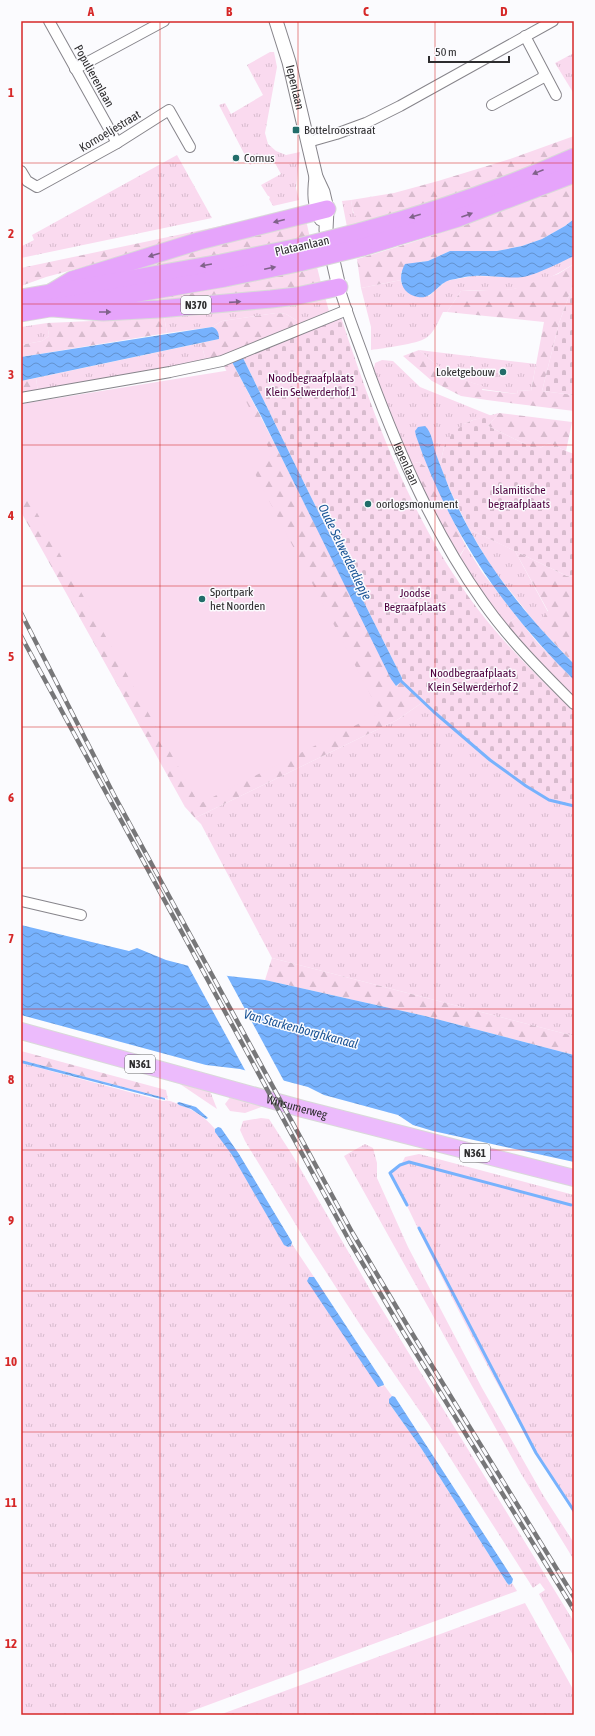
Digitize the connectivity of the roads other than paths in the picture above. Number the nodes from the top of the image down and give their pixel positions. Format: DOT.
graph roads {
  1 [pos="49,21"];
  2 [pos="164,21"];
  3 [pos="276,21"];
  4 [pos="553,21"];
  5 [pos="525,36"];
  6 [pos="75,69"];
  7 [pos="544,74"];
  8 [pos="556,95"];
  9 [pos="492,105"];
  10 [pos="308,142"];
  11 [pos="117,143"];
  12 [pos="190,146"];
  13 [pos="574,157"];
  14 [pos="21,170"];
  15 [pos="574,174"];
  16 [pos="322,210"];
  17 [pos="361,239"];
  18 [pos="339,287"];
  19 [pos="21,298"];
  20 [pos="52,300"];
  21 [pos="347,310"];
  22 [pos="21,313"];
  23 [pos="21,398"];
  24 [pos="574,704"];
  25 [pos="21,901"];
  26 [pos="81,915"];
  27 [pos="21,1031"];
  28 [pos="574,1178"];
  1 -- 6 [label="street, Populierenlaan"];
  2 -- 6 [label="street"];
  3 -- 10 [label="street, Iepenlaan"];
  4 -- 5 [label="street"];
  5 -- 7 [label="street"];
  5 -- 10 [label="street"];
  6 -- 11 [label="street, Populierenlaan"];
  7 -- 8 [label="street"];
  7 -- 9 [label="street"];
  10 -- 16 [label="street, Iepenlaan"];
  11 -- 12 [label="street, Kornoeljestraat"];
  11 -- 14 [label="street, Kornoeljestraat"];
  13 -- 17 [label="highway, Plataanlaan / N370, one-way"];
  17 -- 15 [label="highway, Plataanlaan / N370, one-way"];
  16 -- 18 [label="street, Iepenlaan"];
  16 -- 20 [label="highway, N370, one-way"];
  17 -- 20 [label="highway, Plataanlaan / N370, bridge"];
  20 -- 18 [label="highway, N370, one-way"];
  18 -- 21 [label="street, Iepenlaan"];
  19 -- 20 [label="highway, Plataanlaan / N370"];
  20 -- 22 [label="highway, Plataanlaan / N370"];
  21 -- 23 [label="street"];
  21 -- 24 [label="street, Iepenlaan"];
  25 -- 26 [label="street"];
  27 -- 28 [label="main road, Winsumerweg / N361"];
}
